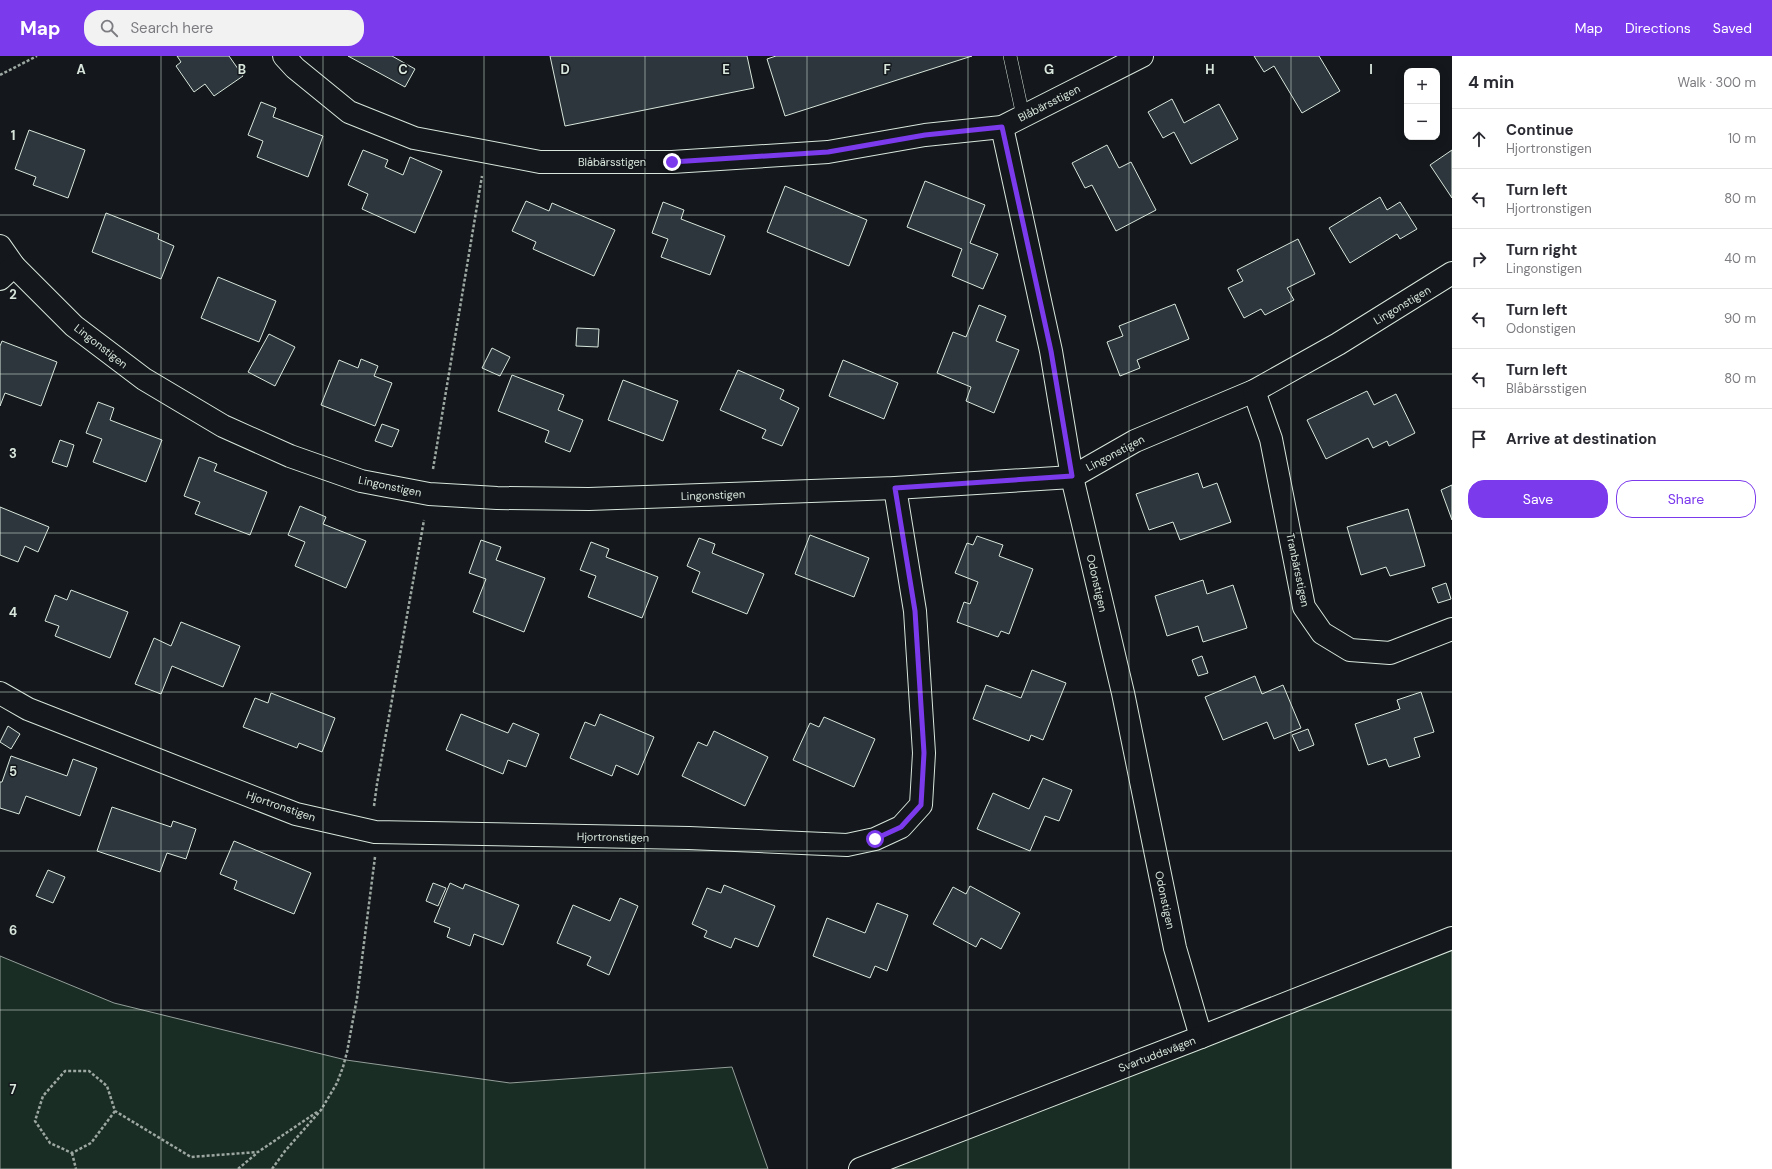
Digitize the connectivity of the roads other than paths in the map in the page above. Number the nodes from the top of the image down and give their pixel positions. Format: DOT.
graph roads {
  1 [pos="284,56"];
  2 [pos="1010,56"];
  3 [pos="1142,56"];
  4 [pos="1023,116"];
  5 [pos="1002,127"];
  6 [pos="0,246"];
  7 [pos="7,272"];
  8 [pos="1452,274"];
  9 [pos="1254,391"];
  10 [pos="1072,476"];
  11 [pos="895,488"];
  12 [pos="1452,629"];
  13 [pos="0,693"];
  14 [pos="1452,938"];
  15 [pos="1201,1037"];
  16 [pos="860,1169"];
  1 -- 5 [label="street, Blåbärsstigen"];
  2 -- 4 [label="lane"];
  3 -- 4 [label="street, Blåbärsstigen"];
  4 -- 5 [label="street, Blåbärsstigen"];
  5 -- 10 [label="street, Odonstigen"];
  6 -- 7 [label="street, Lingonstigen"];
  7 -- 11 [label="street, Lingonstigen"];
  8 -- 9 [label="street, Lingonstigen"];
  9 -- 10 [label="street, Lingonstigen"];
  9 -- 12 [label="street, Tranbärsstigen"];
  10 -- 11 [label="street, Lingonstigen"];
  10 -- 15 [label="street, Odonstigen"];
  11 -- 13 [label="street, Hjortronstigen"];
  14 -- 15 [label="street, Svartuddsvägen"];
  15 -- 16 [label="street, Svartuddsvägen"];
}
